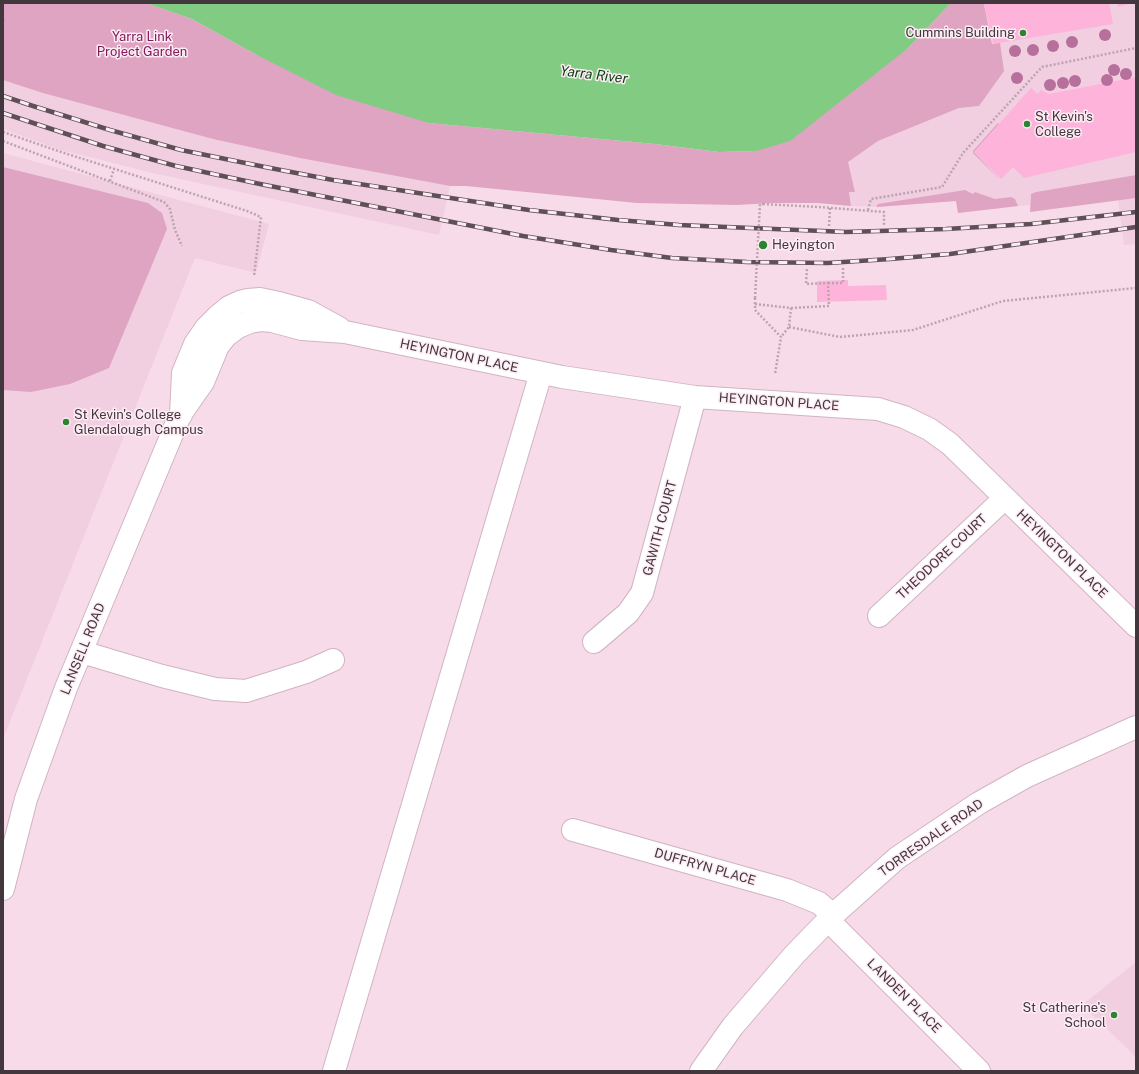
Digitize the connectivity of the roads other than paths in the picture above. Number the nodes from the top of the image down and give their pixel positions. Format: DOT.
graph roads {
  1 [pos="248,300"];
  2 [pos="250,322"];
  3 [pos="345,332"];
  4 [pos="541,373"];
  5 [pos="696,396"];
  6 [pos="180,416"];
  7 [pos="1005,498"];
  8 [pos="879,616"];
  9 [pos="1136,626"];
  10 [pos="594,642"];
  11 [pos="82,652"];
  12 [pos="333,660"];
  13 [pos="1136,727"];
  14 [pos="573,830"];
  15 [pos="3,889"];
  16 [pos="830,918"];
  17 [pos="334,1071"];
  18 [pos="701,1071"];
  19 [pos="979,1071"];
  1 -- 3 [label="street, HEYINGTON PLACE"];
  1 -- 6 [label="street, LANSELL ROAD"];
  2 -- 3 [label="street, HEYINGTON PLACE"];
  2 -- 6 [label="street, LANSELL ROAD"];
  3 -- 4 [label="street, HEYINGTON PLACE"];
  4 -- 5 [label="street, HEYINGTON PLACE"];
  4 -- 17 [label="street"];
  5 -- 7 [label="street, HEYINGTON PLACE"];
  5 -- 10 [label="street, GAWITH COURT"];
  6 -- 11 [label="street, LANSELL ROAD"];
  7 -- 8 [label="street, THEODORE COURT"];
  7 -- 9 [label="street, HEYINGTON PLACE"];
  11 -- 12 [label="street"];
  11 -- 15 [label="street, LANSELL ROAD"];
  13 -- 16 [label="street, TORRESDALE ROAD"];
  14 -- 16 [label="street, DUFFRYN PLACE"];
  16 -- 18 [label="street, TORRESDALE ROAD"];
  16 -- 19 [label="street, LANDEN PLACE"];
}
